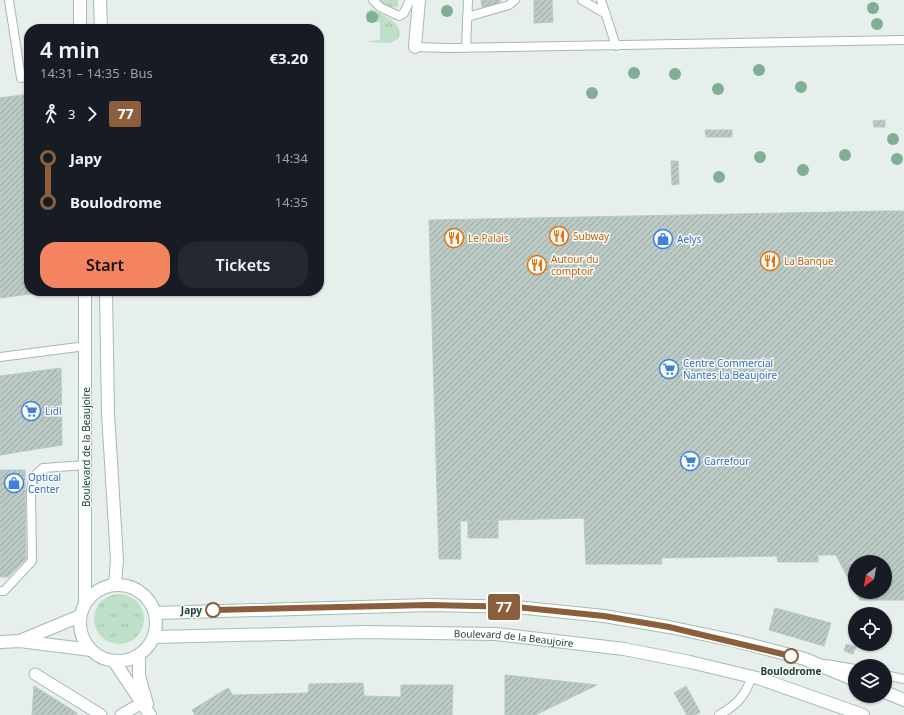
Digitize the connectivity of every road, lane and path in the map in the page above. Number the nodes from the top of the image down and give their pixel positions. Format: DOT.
graph roads {
  1 [pos="9,0"];
  2 [pos="80,0"];
  3 [pos="100,0"];
  4 [pos="373,0"];
  5 [pos="410,0"];
  6 [pos="419,0"];
  7 [pos="468,0"];
  8 [pos="515,0"];
  9 [pos="582,0"];
  10 [pos="601,0"];
  11 [pos="606,14"];
  12 [pos="467,17"];
  13 [pos="80,24"];
  14 [pos="101,24"];
  15 [pos="904,40"];
  16 [pos="616,46"];
  17 [pos="415,47"];
  18 [pos="466,48"];
  19 [pos="24,78"];
  20 [pos="85,296"];
  21 [pos="106,296"];
  22 [pos="86,346"];
  23 [pos="0,357"];
  24 [pos="86,466"];
  25 [pos="115,584"];
  26 [pos="0,591"];
  27 [pos="85,603"];
  28 [pos="156,613"];
  29 [pos="80,616"];
  30 [pos="154,637"];
  31 [pos="20,641"];
  32 [pos="0,642"];
  33 [pos="91,650"];
  34 [pos="139,656"];
  35 [pos="805,659"];
  36 [pos="114,661"];
  37 [pos="848,668"];
  38 [pos="34,674"];
  39 [pos="892,676"];
  40 [pos="752,677"];
  41 [pos="848,677"];
  42 [pos="904,679"];
  43 [pos="892,695"];
  44 [pos="904,700"];
  45 [pos="142,703"];
  46 [pos="150,714"];
  47 [pos="101,715"];
  48 [pos="121,715"];
  49 [pos="719,715"];
  50 [pos="863,715"];
  1 -- 19 [label="lane"];
  2 -- 13 [label="main road"];
  3 -- 14 [label="main road"];
  4 -- 5 [label="lane"];
  6 -- 17 [label="main road"];
  7 -- 12 [label="lane"];
  8 -- 12 [label="lane"];
  9 -- 11 [label="lane"];
  10 -- 11 [label="lane"];
  11 -- 16 [label="lane"];
  12 -- 18 [label="lane"];
  15 -- 16 [label="lane"];
  16 -- 18 [label="lane"];
  17 -- 18 [label="lane"];
  20 -- 22 [label="main road, Boulevard de la Beaujoire"];
  21 -- 25 [label="main road"];
  22 -- 23 [label="lane"];
  22 -- 24 [label="main road, Boulevard de la Beaujoire"];
  24 -- 26 [label="lane"];
  24 -- 27 [label="main road, Boulevard de la Beaujoire"];
  25 -- 27 [label="main road"];
  25 -- 28 [label="main road"];
  27 -- 29 [label="main road"];
  28 -- 30 [label="main road"];
  28 -- 35 [label="main road"];
  29 -- 31 [label="main road"];
  29 -- 33 [label="main road"];
  30 -- 34 [label="main road"];
  30 -- 40 [label="main road, Boulevard de la Beaujoire"];
  31 -- 32 [label="main road"];
  31 -- 33 [label="main road"];
  33 -- 36 [label="main road"];
  34 -- 36 [label="main road"];
  34 -- 46 [label="main road"];
  35 -- 37 [label="lane"];
  35 -- 41 [label="main road"];
  36 -- 45 [label="main road"];
  38 -- 47 [label="street"];
  39 -- 42 [label="lane"];
  40 -- 49 [label="lane"];
  40 -- 50 [label="main road, Boulevard de la Beaujoire"];
  43 -- 44 [label="main road"];
  45 -- 46 [label="main road"];
  45 -- 48 [label="street"];
}
